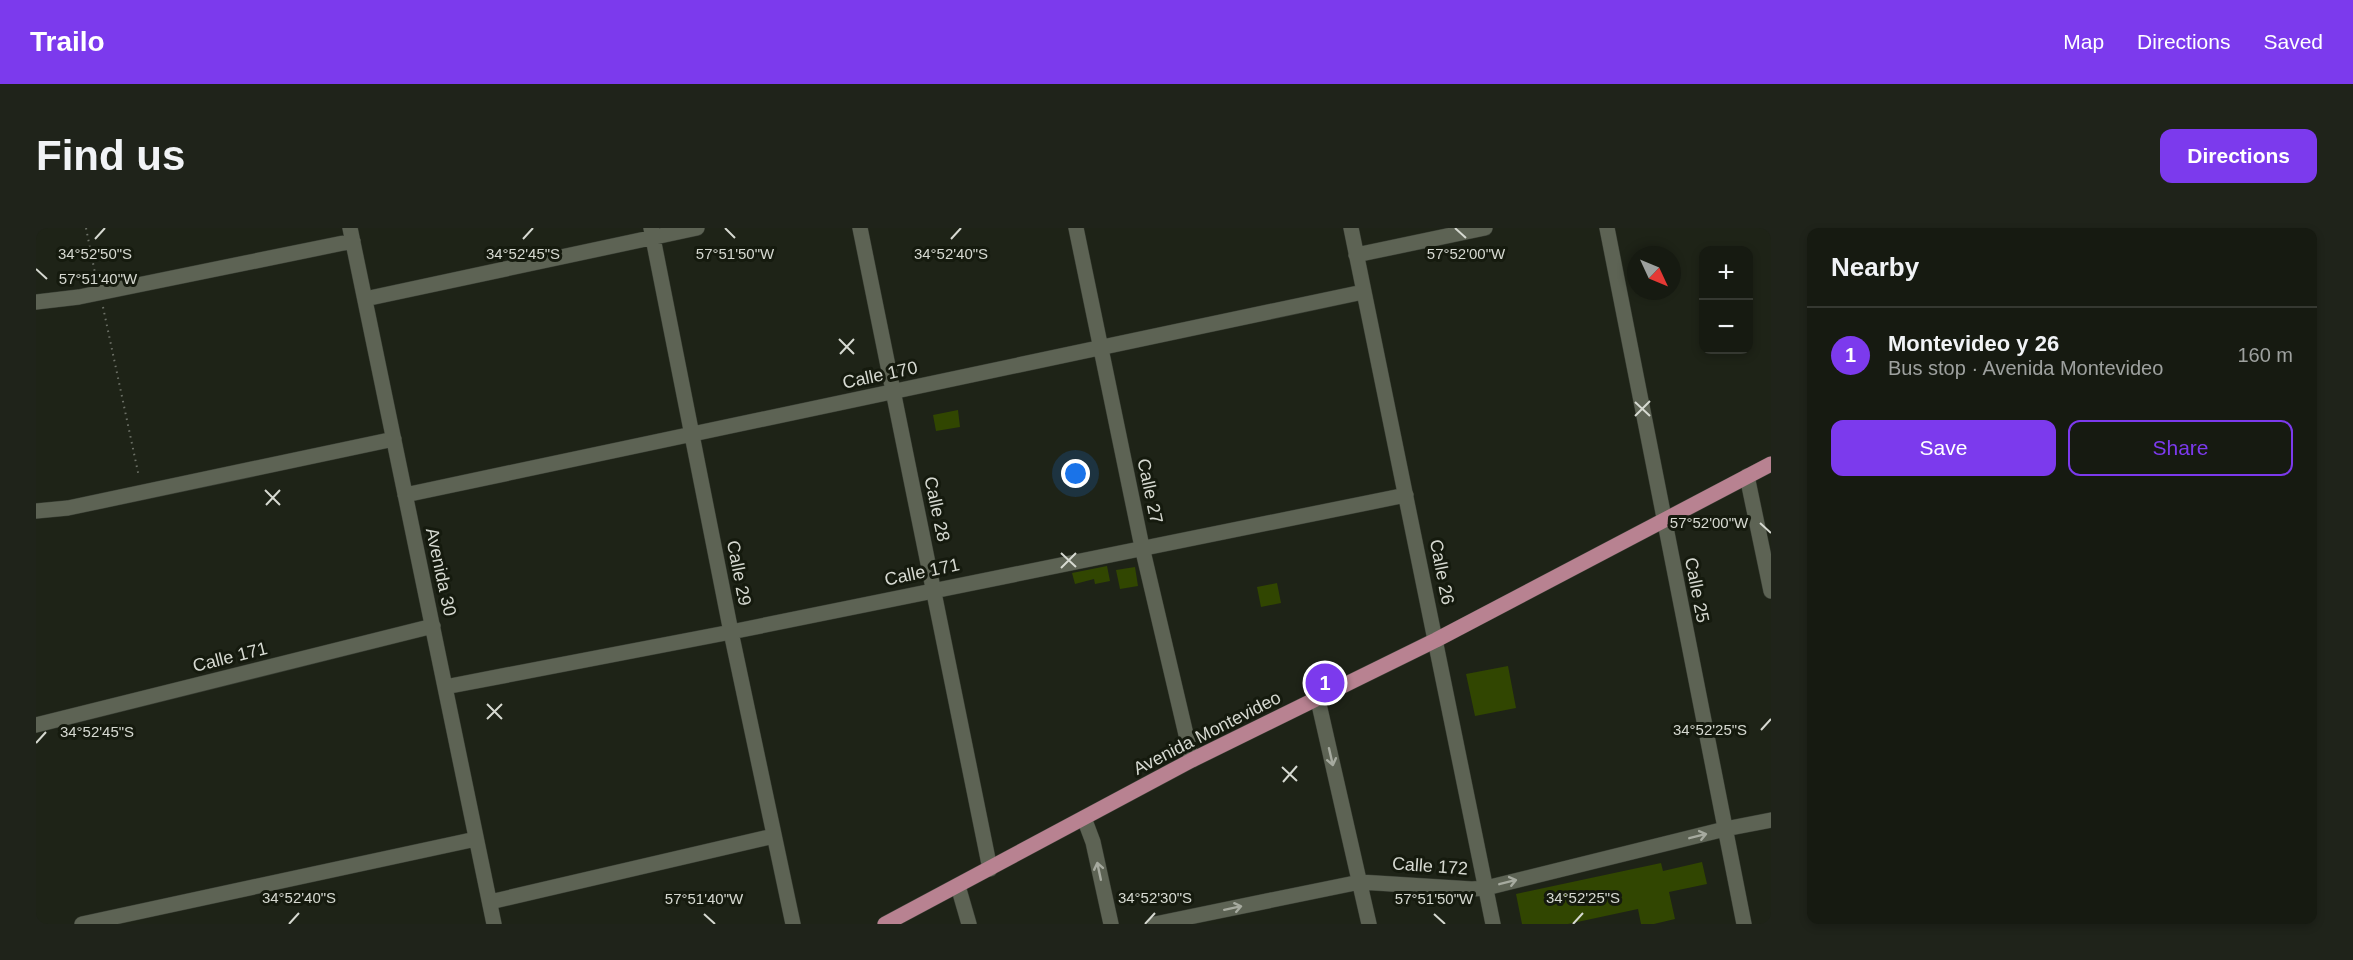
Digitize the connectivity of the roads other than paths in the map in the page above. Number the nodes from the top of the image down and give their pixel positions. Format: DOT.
graph roads {
  1 [pos="697,228"];
  2 [pos="860,228"];
  3 [pos="1076,228"];
  4 [pos="1351,228"];
  5 [pos="1485,228"];
  6 [pos="1607,228"];
  7 [pos="652,233"];
  8 [pos="352,234"];
  9 [pos="1356,255"];
  10 [pos="1363,292"];
  11 [pos="365,299"];
  12 [pos="36,302"];
  13 [pos="1100,346"];
  14 [pos="894,392"];
  15 [pos="692,434"];
  16 [pos="394,439"];
  17 [pos="1771,464"];
  18 [pos="1747,476"];
  19 [pos="405,495"];
  20 [pos="1406,495"];
  21 [pos="36,511"];
  22 [pos="1663,520"];
  23 [pos="1142,547"];
  24 [pos="934,590"];
  25 [pos="1771,591"];
  26 [pos="433,627"];
  27 [pos="731,632"];
  28 [pos="1436,640"];
  29 [pos="445,687"];
  30 [pos="1318,700"];
  31 [pos="36,725"];
  32 [pos="1192,760"];
  33 [pos="1084,818"];
  34 [pos="1771,820"];
  35 [pos="1725,829"];
  36 [pos="774,836"];
  37 [pos="476,839"];
  38 [pos="990,869"];
  39 [pos="1360,882"];
  40 [pos="958,886"];
  41 [pos="1486,888"];
  42 [pos="490,902"];
  43 [pos="82,924"];
  44 [pos="494,924"];
  45 [pos="793,924"];
  46 [pos="885,924"];
  47 [pos="969,924"];
  48 [pos="1111,924"];
  49 [pos="1155,924"];
  50 [pos="1369,924"];
  51 [pos="1493,924"];
  52 [pos="1744,924"];
  1 -- 7 [label="street"];
  2 -- 14 [label="street, Calle 28"];
  3 -- 13 [label="street, Calle 27"];
  4 -- 9 [label="street, Calle 26"];
  5 -- 9 [label="street"];
  6 -- 22 [label="street, Calle 25"];
  7 -- 11 [label="street"];
  7 -- 15 [label="street, Calle 29"];
  8 -- 11 [label="street, Avenida 30"];
  8 -- 12 [label="street"];
  9 -- 10 [label="street, Calle 26"];
  10 -- 13 [label="street, Calle 170"];
  10 -- 20 [label="street, Calle 26"];
  11 -- 16 [label="street, Avenida 30"];
  13 -- 14 [label="street, Calle 170"];
  13 -- 23 [label="street, Calle 27"];
  14 -- 15 [label="street, Calle 170"];
  14 -- 24 [label="street, Calle 28"];
  15 -- 19 [label="street, Calle 170"];
  15 -- 27 [label="street, Calle 29"];
  16 -- 19 [label="street, Avenida 30"];
  16 -- 21 [label="street"];
  17 -- 18 [label="main road, Avenida Montevideo"];
  18 -- 22 [label="main road, Avenida Montevideo"];
  18 -- 25 [label="street"];
  19 -- 26 [label="street, Avenida 30"];
  20 -- 23 [label="street, Calle 171"];
  20 -- 28 [label="street, Calle 26"];
  22 -- 28 [label="main road, Avenida Montevideo"];
  22 -- 35 [label="street, Calle 25"];
  23 -- 24 [label="street, Calle 171"];
  23 -- 32 [label="street, Calle 27"];
  24 -- 27 [label="street, Calle 171"];
  24 -- 38 [label="street, Calle 28"];
  26 -- 29 [label="street, Avenida 30"];
  26 -- 31 [label="street, Calle 171"];
  27 -- 29 [label="street, Calle 171"];
  27 -- 36 [label="street, Calle 29"];
  28 -- 30 [label="main road, Avenida Montevideo"];
  28 -- 41 [label="street, Calle 26"];
  29 -- 37 [label="street, Avenida 30"];
  30 -- 32 [label="main road, Avenida Montevideo"];
  30 -- 39 [label="street, one-way"];
  32 -- 33 [label="main road, Avenida Montevideo"];
  33 -- 38 [label="main road, Avenida Montevideo"];
  48 -- 33 [label="street, one-way"];
  34 -- 35 [label="street, Calle 172"];
  41 -- 35 [label="street, Calle 172, one-way"];
  35 -- 52 [label="street, Calle 25"];
  36 -- 42 [label="street"];
  36 -- 45 [label="street, Calle 29"];
  37 -- 42 [label="street, Avenida 30"];
  37 -- 43 [label="street"];
  38 -- 40 [label="main road, Avenida Montevideo"];
  39 -- 41 [label="street, Calle 172"];
  49 -- 39 [label="street, Calle 172, one-way"];
  39 -- 50 [label="street"];
  40 -- 46 [label="main road, Avenida Montevideo"];
  40 -- 47 [label="street"];
  41 -- 51 [label="street, Calle 26"];
  42 -- 44 [label="street, Avenida 30"];
}
